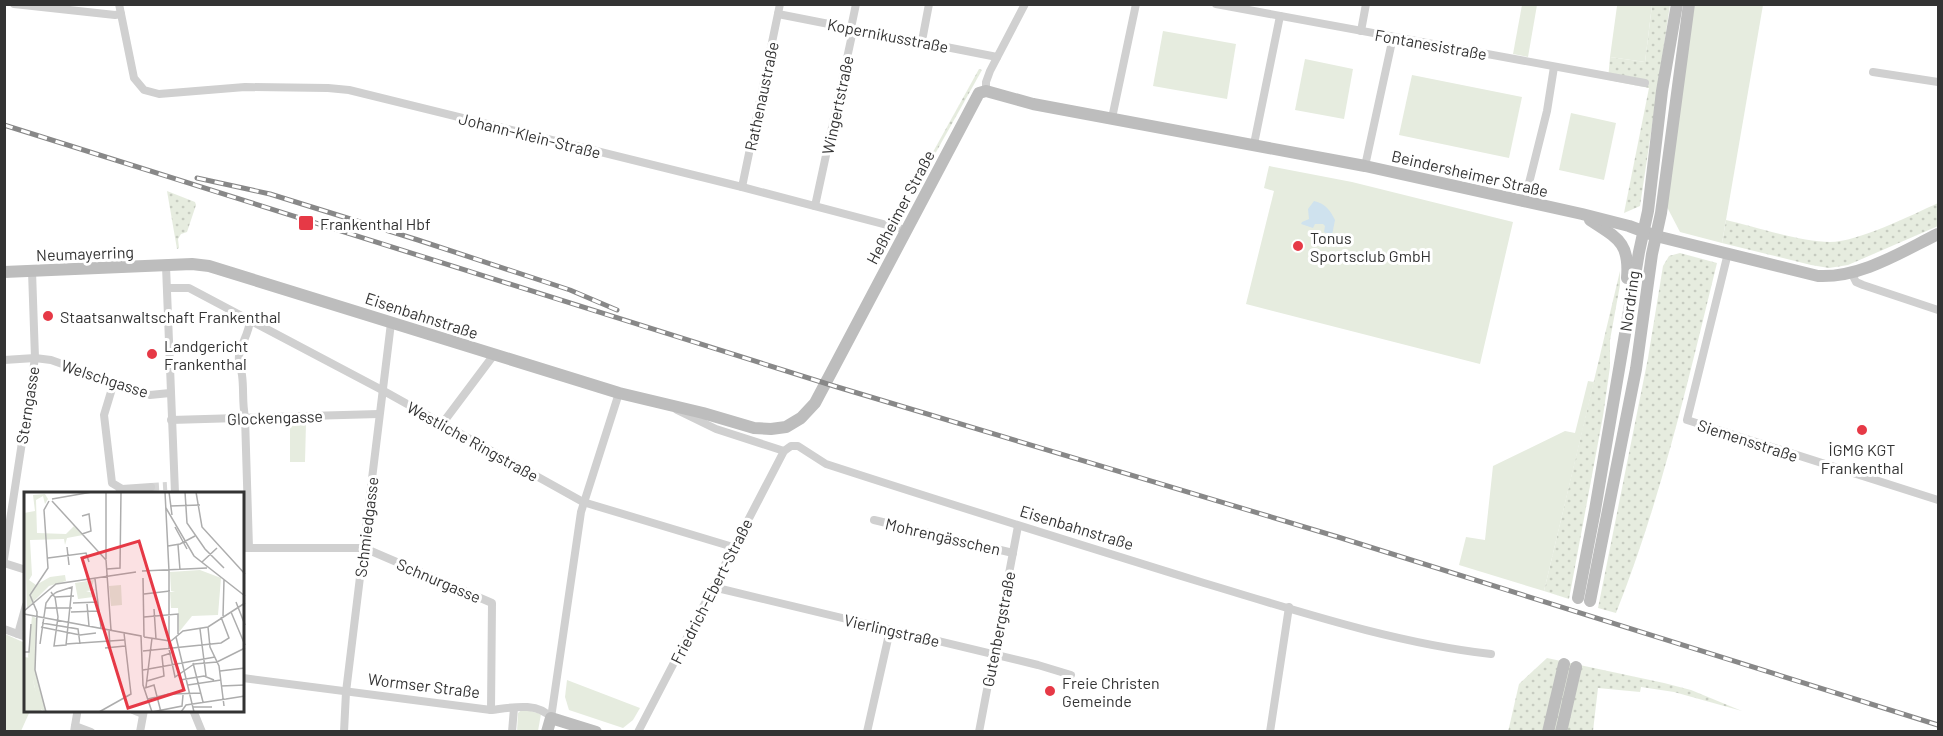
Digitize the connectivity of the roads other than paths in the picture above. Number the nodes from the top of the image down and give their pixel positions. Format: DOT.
graph roads {
  1 [pos="14,4"];
  2 [pos="856,4"];
  3 [pos="929,4"];
  4 [pos="1025,4"];
  5 [pos="1136,4"];
  6 [pos="1216,4"];
  7 [pos="1366,4"];
  8 [pos="1677,4"];
  9 [pos="1689,4"];
  10 [pos="1252,8"];
  11 [pos="120,9"];
  12 [pos="779,9"];
  13 [pos="1280,16"];
  14 [pos="851,28"];
  15 [pos="1361,31"];
  16 [pos="1393,37"];
  17 [pos="922,41"];
  18 [pos="997,57"];
  19 [pos="1554,67"];
  20 [pos="1873,72"];
  21 [pos="1938,82"];
  22 [pos="1645,83"];
  23 [pos="986,91"];
  24 [pos="1112,118"];
  25 [pos="1254,144"];
  26 [pos="1365,166"];
  27 [pos="741,187"];
  28 [pos="1524,203"];
  29 [pos="815,206"];
  30 [pos="1582,214"];
  31 [pos="906,230"];
  32 [pos="1643,232"];
  33 [pos="1938,234"];
  34 [pos="1656,236"];
  35 [pos="1728,253"];
  36 [pos="166,266"];
  37 [pos="32,271"];
  38 [pos="4,272"];
  39 [pos="1851,272"];
  40 [pos="167,288"];
  41 [pos="1938,310"];
  42 [pos="250,320"];
  43 [pos="391,323"];
  44 [pos="493,356"];
  45 [pos="35,358"];
  46 [pos="4,360"];
  47 [pos="1619,375"];
  48 [pos="114,382"];
  49 [pos="382,390"];
  50 [pos="170,393"];
  51 [pos="618,393"];
  52 [pos="667,404"];
  53 [pos="379,414"];
  54 [pos="246,417"];
  55 [pos="171,420"];
  56 [pos="795,422"];
  57 [pos="442,424"];
  58 [pos="784,451"];
  59 [pos="151,487"];
  60 [pos="172,489"];
  61 [pos="121,491"];
  62 [pos="1938,500"];
  63 [pos="583,502"];
  64 [pos="874,520"];
  65 [pos="1018,526"];
  66 [pos="246,548"];
  67 [pos="364,548"];
  68 [pos="733,548"];
  69 [pos="1013,553"];
  70 [pos="4,561"];
  71 [pos="24,569"];
  72 [pos="713,587"];
  73 [pos="1288,607"];
  74 [pos="24,620"];
  75 [pos="4,630"];
  76 [pos="890,630"];
  77 [pos="22,636"];
  78 [pos="993,654"];
  79 [pos="1491,654"];
  80 [pos="1071,675"];
  81 [pos="244,678"];
  82 [pos="346,692"];
  83 [pos="514,708"];
  84 [pos="491,710"];
  85 [pos="143,712"];
  86 [pos="194,712"];
  87 [pos="77,714"];
  88 [pos="551,717"];
  89 [pos="74,729"];
  90 [pos="140,731"];
  91 [pos="91,732"];
  92 [pos="202,732"];
  93 [pos="344,732"];
  94 [pos="513,732"];
  95 [pos="547,732"];
  96 [pos="596,732"];
  97 [pos="638,732"];
  98 [pos="867,732"];
  99 [pos="979,732"];
  100 [pos="1270,732"];
  101 [pos="1548,732"];
  102 [pos="1561,732"];
  1 -- 11 [label="street"];
  2 -- 14 [label="street, Wingertstraße"];
  3 -- 17 [label="street"];
  4 -- 18 [label="street, Heßheimer Straße"];
  5 -- 24 [label="street"];
  6 -- 10 [label="street, Fontanesistraße"];
  7 -- 15 [label="street"];
  8 -- 32 [label="street, Nordring"];
  9 -- 34 [label="street, Nordring"];
  10 -- 13 [label="street, Fontanesistraße"];
  11 -- 27 [label="street, Johann-Klein-Straße"];
  12 -- 14 [label="street, Kopernikusstraße"];
  12 -- 27 [label="street, Rathenaustraße"];
  13 -- 15 [label="street, Fontanesistraße"];
  13 -- 25 [label="street"];
  14 -- 17 [label="street, Kopernikusstraße"];
  14 -- 29 [label="street, Wingertstraße"];
  15 -- 16 [label="street, Fontanesistraße"];
  16 -- 19 [label="street, Fontanesistraße"];
  16 -- 26 [label="street"];
  17 -- 18 [label="street, Kopernikusstraße"];
  18 -- 23 [label="street, Heßheimer Straße"];
  19 -- 22 [label="street, Fontanesistraße"];
  19 -- 28 [label="street"];
  20 -- 21 [label="street"];
  23 -- 24 [label="street, Beindersheimer Straße"];
  23 -- 31 [label="street, Heßheimer Straße"];
  24 -- 25 [label="street, Beindersheimer Straße"];
  25 -- 26 [label="street, Beindersheimer Straße"];
  26 -- 28 [label="street, Beindersheimer Straße"];
  27 -- 29 [label="street, Johann-Klein-Straße"];
  28 -- 30 [label="street, Beindersheimer Straße"];
  29 -- 31 [label="street, Johann-Klein-Straße"];
  30 -- 32 [label="street, Beindersheimer Straße"];
  30 -- 47 [label="street, Nordring"];
  31 -- 56 [label="street, Heßheimer Straße"];
  32 -- 34 [label="street, Beindersheimer Straße"];
  32 -- 47 [label="street, Nordring"];
  33 -- 39 [label="street, Beindersheimer Straße"];
  34 -- 35 [label="street, Beindersheimer Straße"];
  34 -- 47 [label="street, Nordring"];
  35 -- 39 [label="street, Beindersheimer Straße"];
  35 -- 62 [label="street, Siemensstraße"];
  36 -- 37 [label="street, Neumayerring"];
  36 -- 40 [label="street"];
  36 -- 43 [label="street, Eisenbahnstraße"];
  37 -- 38 [label="street, Neumayerring"];
  37 -- 45 [label="street, Sterngasse"];
  39 -- 41 [label="street"];
  40 -- 42 [label="street, Westliche Ringstraße"];
  40 -- 50 [label="street"];
  42 -- 49 [label="street, Westliche Ringstraße"];
  42 -- 54 [label="street"];
  43 -- 44 [label="street, Eisenbahnstraße"];
  43 -- 49 [label="street, Schmiedgasse"];
  44 -- 51 [label="street, Eisenbahnstraße"];
  44 -- 57 [label="street"];
  45 -- 46 [label="street, Welschgasse"];
  45 -- 48 [label="street, Welschgasse"];
  45 -- 70 [label="street, Sterngasse"];
  48 -- 50 [label="street, Welschgasse"];
  48 -- 61 [label="street"];
  49 -- 53 [label="street, Schmiedgasse"];
  49 -- 57 [label="street, Westliche Ringstraße"];
  50 -- 55 [label="street"];
  51 -- 52 [label="street, Eisenbahnstraße"];
  51 -- 63 [label="street"];
  52 -- 56 [label="street, Eisenbahnstraße"];
  52 -- 58 [label="street, Eisenbahnstraße"];
  53 -- 54 [label="street, Glockengasse"];
  53 -- 67 [label="street, Schmiedgasse"];
  54 -- 55 [label="street, Glockengasse"];
  54 -- 66 [label="street"];
  55 -- 60 [label="street"];
  57 -- 63 [label="street, Westliche Ringstraße"];
  58 -- 65 [label="street, Eisenbahnstraße"];
  58 -- 68 [label="street, Friedrich-Ebert-Straße"];
  59 -- 61 [label="street"];
  63 -- 68 [label="street, Westliche Ringstraße"];
  63 -- 88 [label="street"];
  64 -- 69 [label="street, Mohrengässchen"];
  65 -- 69 [label="street, Gutenbergstraße"];
  65 -- 73 [label="street, Eisenbahnstraße"];
  66 -- 67 [label="street, Schnurgasse"];
  67 -- 82 [label="street, Schmiedgasse"];
  67 -- 84 [label="street, Schnurgasse"];
  68 -- 72 [label="street, Friedrich-Ebert-Straße"];
  69 -- 78 [label="street, Gutenbergstraße"];
  70 -- 71 [label="street"];
  72 -- 76 [label="street, Vierlingstraße"];
  72 -- 97 [label="street, Friedrich-Ebert-Straße"];
  73 -- 79 [label="street, Eisenbahnstraße"];
  73 -- 100 [label="street"];
  74 -- 77 [label="street"];
  75 -- 77 [label="street"];
  76 -- 78 [label="street, Vierlingstraße"];
  76 -- 98 [label="street"];
  78 -- 80 [label="street, Vierlingstraße"];
  78 -- 99 [label="street, Gutenbergstraße"];
  81 -- 82 [label="street, Wormser Straße"];
  82 -- 84 [label="street, Wormser Straße"];
  82 -- 93 [label="street, Schmiedgasse"];
  83 -- 84 [label="street, Wormser Straße"];
  83 -- 88 [label="street, Wormser Straße"];
  83 -- 94 [label="street"];
  85 -- 90 [label="street"];
  86 -- 92 [label="street"];
  87 -- 89 [label="street"];
  88 -- 95 [label="street"];
  88 -- 96 [label="street, Wormser Straße"];
  89 -- 91 [label="street"];
  101 -- 102 [label="street"];
}
